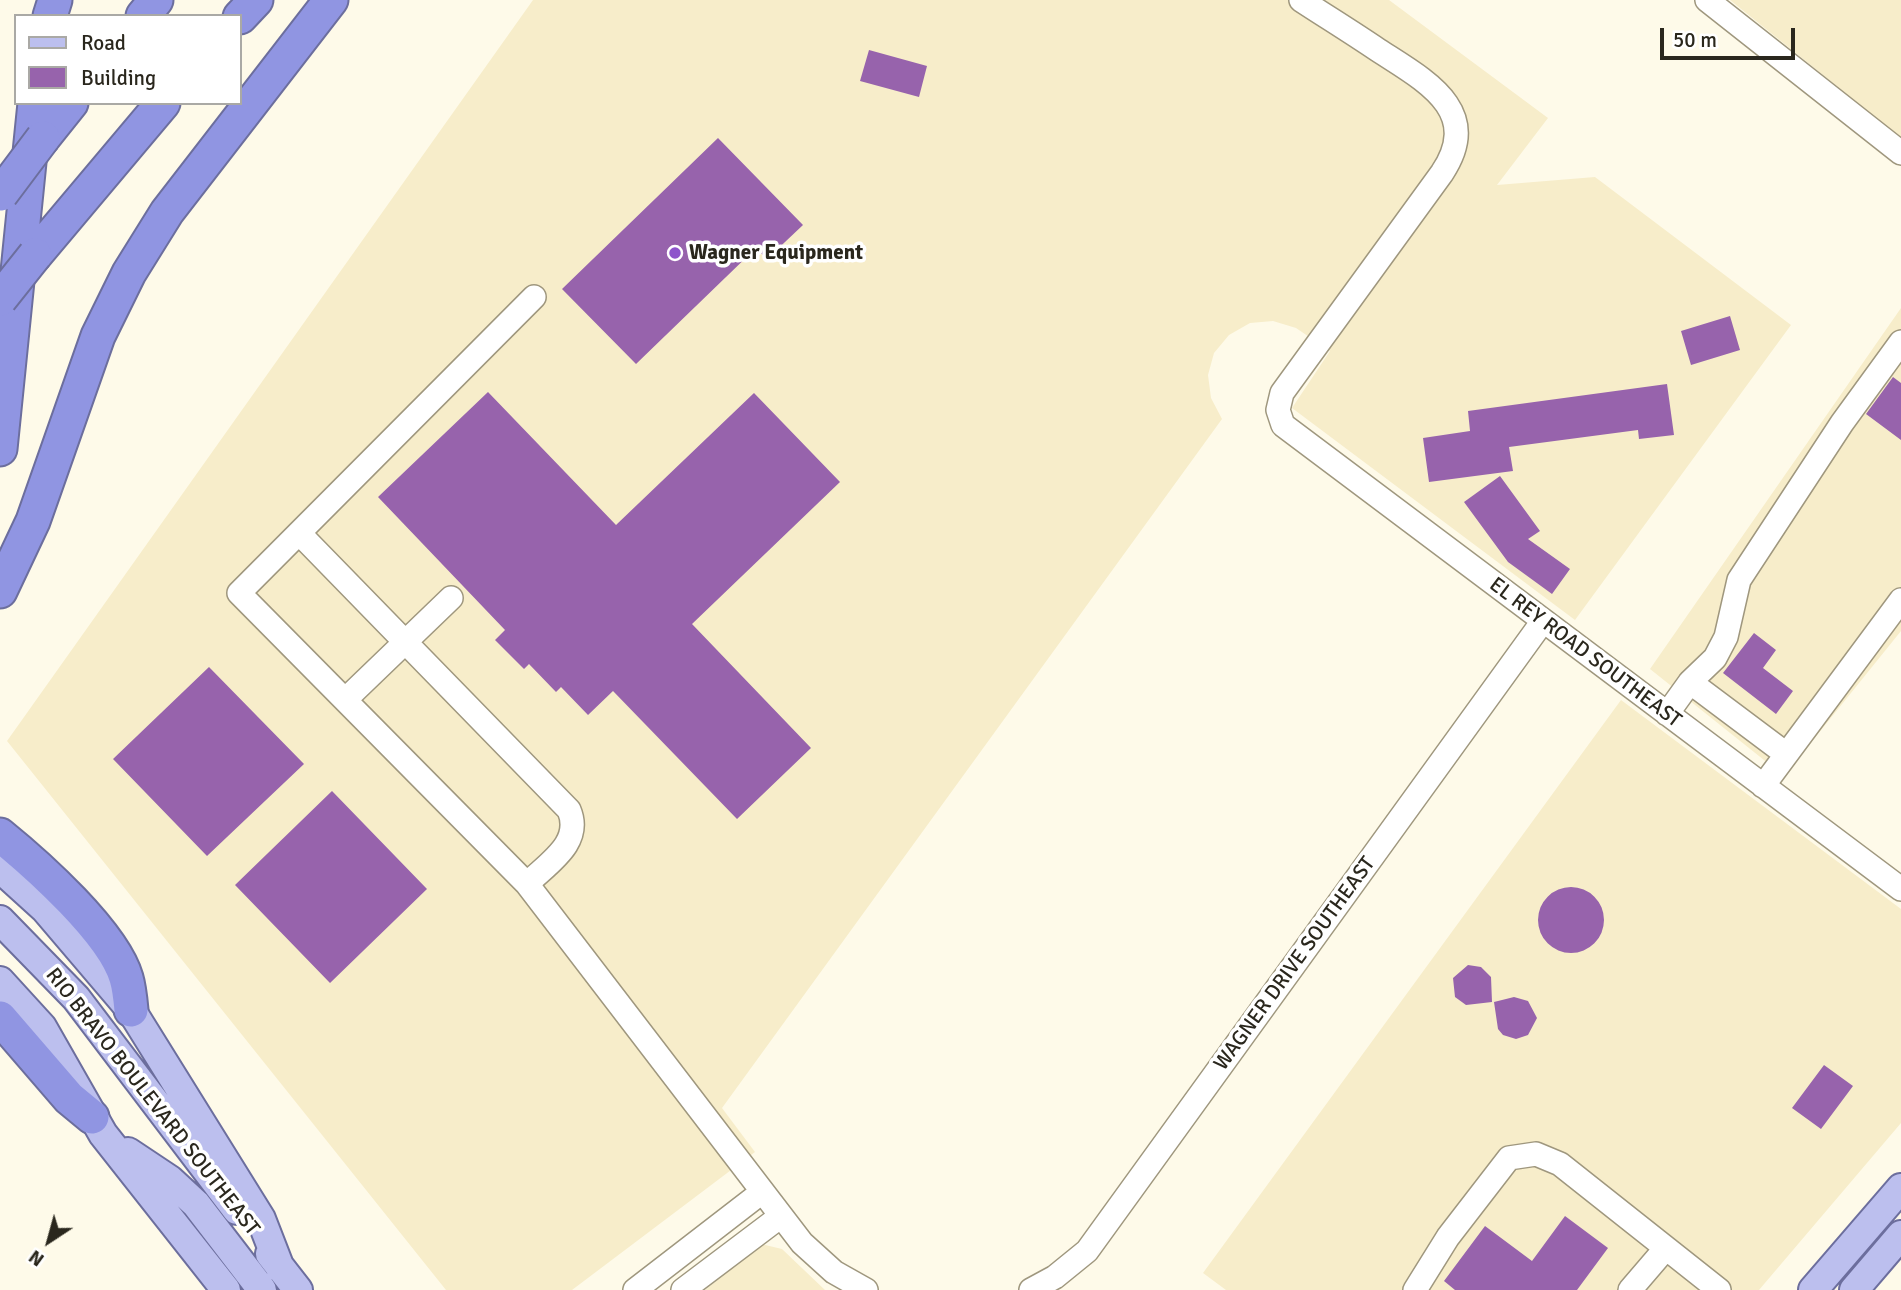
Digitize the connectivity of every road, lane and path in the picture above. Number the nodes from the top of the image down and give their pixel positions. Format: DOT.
graph roads {
  1 [pos="156,0"];
  2 [pos="256,0"];
  3 [pos="331,0"];
  4 [pos="1301,0"];
  5 [pos="1707,0"];
  6 [pos="145,14"];
  7 [pos="242,15"];
  8 [pos="35,105"];
  9 [pos="69,105"];
  10 [pos="161,105"];
  11 [pos="1901,153"];
  12 [pos="0,195"];
  13 [pos="534,297"];
  14 [pos="0,299"];
  15 [pos="1901,342"];
  16 [pos="0,449"];
  17 [pos="299,533"];
  18 [pos="0,591"];
  19 [pos="451,598"];
  20 [pos="1901,600"];
  21 [pos="1543,621"];
  22 [pos="405,641"];
  23 [pos="1690,682"];
  24 [pos="345,700"];
  25 [pos="1667,714"];
  26 [pos="1786,754"];
  27 [pos="1763,786"];
  28 [pos="0,835"];
  29 [pos="0,868"];
  30 [pos="527,884"];
  31 [pos="1901,889"];
  32 [pos="0,920"];
  33 [pos="0,981"];
  34 [pos="131,1010"];
  35 [pos="0,1018"];
  36 [pos="98,1126"];
  37 [pos="1901,1188"];
  38 [pos="762,1192"];
  39 [pos="781,1216"];
  40 [pos="1901,1235"];
  41 [pos="1667,1248"];
  42 [pos="1842,1255"];
  43 [pos="280,1268"];
  44 [pos="660,1270"];
  45 [pos="1860,1282"];
  46 [pos="226,1290"];
  47 [pos="262,1290"];
  48 [pos="298,1290"];
  49 [pos="635,1290"];
  50 [pos="675,1290"];
  51 [pos="683,1290"];
  52 [pos="866,1290"];
  53 [pos="1031,1290"];
  54 [pos="1415,1290"];
  55 [pos="1630,1290"];
  56 [pos="1719,1290"];
  57 [pos="1813,1290"];
  1 -- 6 [label="highway"];
  2 -- 7 [label="highway"];
  3 -- 18 [label="highway"];
  4 -- 21 [label="street, EL REY ROAD SOUTHEAST"];
  5 -- 11 [label="street"];
  8 -- 16 [label="highway"];
  9 -- 12 [label="highway, bridge"];
  10 -- 14 [label="highway, bridge"];
  13 -- 17 [label="street"];
  15 -- 23 [label="street"];
  17 -- 22 [label="street"];
  17 -- 24 [label="street"];
  19 -- 22 [label="street"];
  20 -- 26 [label="street"];
  21 -- 25 [label="street, EL REY ROAD SOUTHEAST"];
  21 -- 53 [label="street, WAGNER DRIVE SOUTHEAST"];
  22 -- 24 [label="street"];
  22 -- 30 [label="street"];
  23 -- 25 [label="street"];
  23 -- 26 [label="street"];
  24 -- 30 [label="street"];
  25 -- 27 [label="street, EL REY ROAD SOUTHEAST"];
  26 -- 27 [label="street"];
  27 -- 31 [label="street, EL REY ROAD SOUTHEAST"];
  28 -- 34 [label="highway"];
  29 -- 34 [label="main road"];
  30 -- 38 [label="street"];
  32 -- 43 [label="main road, RIO BRAVO BOULEVARD SOUTHEAST"];
  33 -- 36 [label="main road, RIO BRAVO BOULEVARD SOUTHEAST"];
  34 -- 43 [label="main road"];
  35 -- 36 [label="highway"];
  36 -- 46 [label="main road, RIO BRAVO BOULEVARD SOUTHEAST"];
  36 -- 47 [label="main road"];
  37 -- 42 [label="main road"];
  38 -- 39 [label="street"];
  38 -- 44 [label="street"];
  39 -- 51 [label="street"];
  39 -- 52 [label="street"];
  40 -- 45 [label="main road"];
  41 -- 54 [label="street"];
  41 -- 55 [label="street"];
  41 -- 56 [label="street"];
  42 -- 45 [label="street"];
  42 -- 57 [label="main road"];
  43 -- 48 [label="main road, RIO BRAVO BOULEVARD SOUTHEAST"];
  44 -- 49 [label="street"];
  44 -- 50 [label="street"];
}
